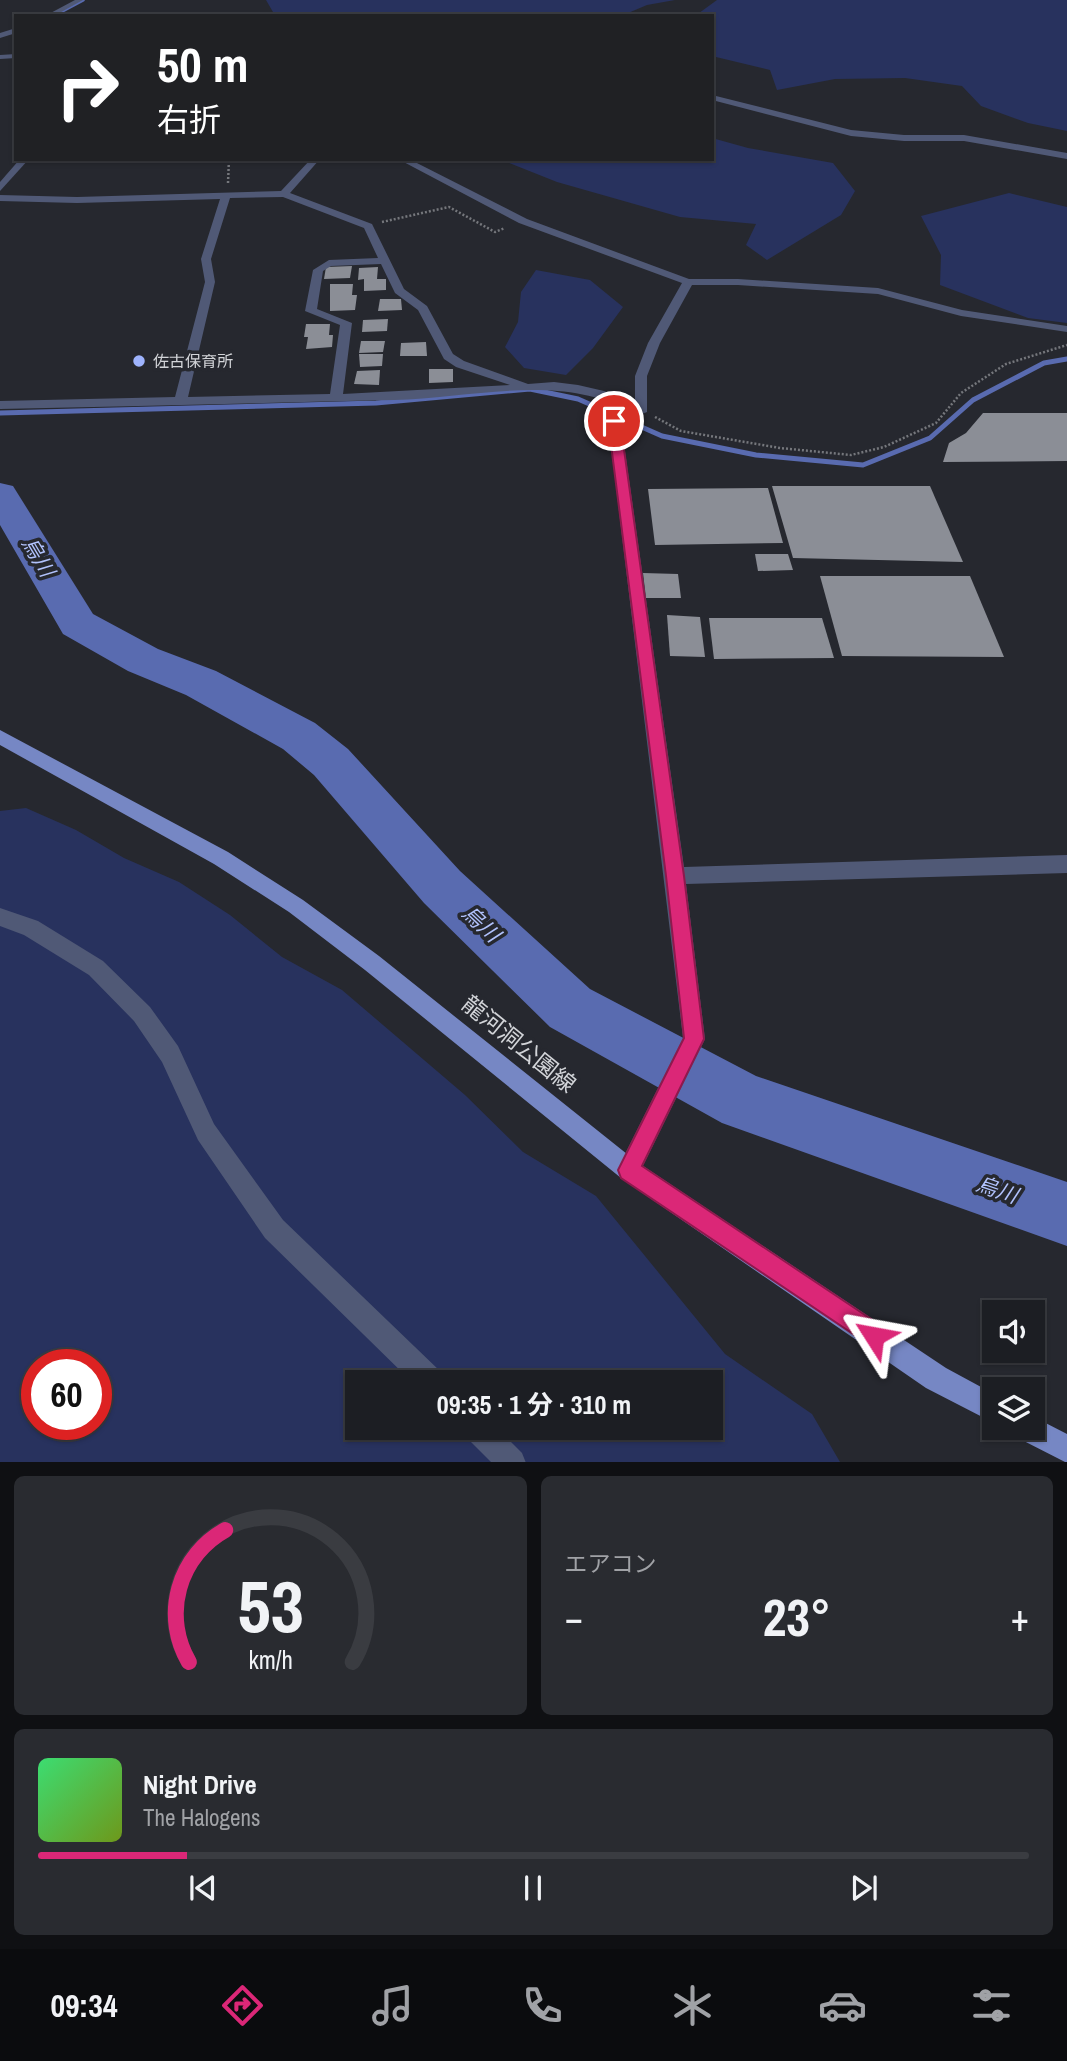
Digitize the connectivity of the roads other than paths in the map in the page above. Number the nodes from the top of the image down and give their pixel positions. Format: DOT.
graph roads {
  1 [pos="80,0"];
  2 [pos="52,14"];
  3 [pos="714,98"];
  4 [pos="1067,156"];
  5 [pos="23,161"];
  6 [pos="314,161"];
  7 [pos="406,161"];
  8 [pos="0,188"];
  9 [pos="284,194"];
  10 [pos="226,195"];
  11 [pos="0,198"];
  12 [pos="384,261"];
  13 [pos="688,282"];
  14 [pos="1067,329"];
  15 [pos="529,387"];
  16 [pos="336,397"];
  17 [pos="181,400"];
  18 [pos="0,405"];
  19 [pos="641,411"];
  20 [pos="0,737"];
  21 [pos="1067,864"];
  22 [pos="675,876"];
  23 [pos="0,917"];
  24 [pos="629,1170"];
  25 [pos="419,1370"];
  26 [pos="982,1403"];
  27 [pos="1045,1437"];
  28 [pos="489,1440"];
  29 [pos="1067,1449"];
  30 [pos="512,1462"];
  1 -- 2 [label="street"];
  3 -- 4 [label="street"];
  5 -- 8 [label="street"];
  6 -- 9 [label="street"];
  7 -- 13 [label="street"];
  9 -- 10 [label="street"];
  9 -- 12 [label="street"];
  10 -- 11 [label="street"];
  10 -- 17 [label="street"];
  12 -- 15 [label="street"];
  12 -- 16 [label="street"];
  13 -- 14 [label="street"];
  13 -- 19 [label="street"];
  15 -- 16 [label="street"];
  15 -- 19 [label="street"];
  16 -- 17 [label="street"];
  17 -- 18 [label="street"];
  19 -- 22 [label="street"];
  20 -- 24 [label="main road, 龍河洞公園線"];
  21 -- 22 [label="street"];
  22 -- 24 [label="street"];
  23 -- 25 [label="street"];
  24 -- 26 [label="main road, 龍河洞公園線"];
  27 -- 29 [label="main road"];
  28 -- 30 [label="street"];
}
